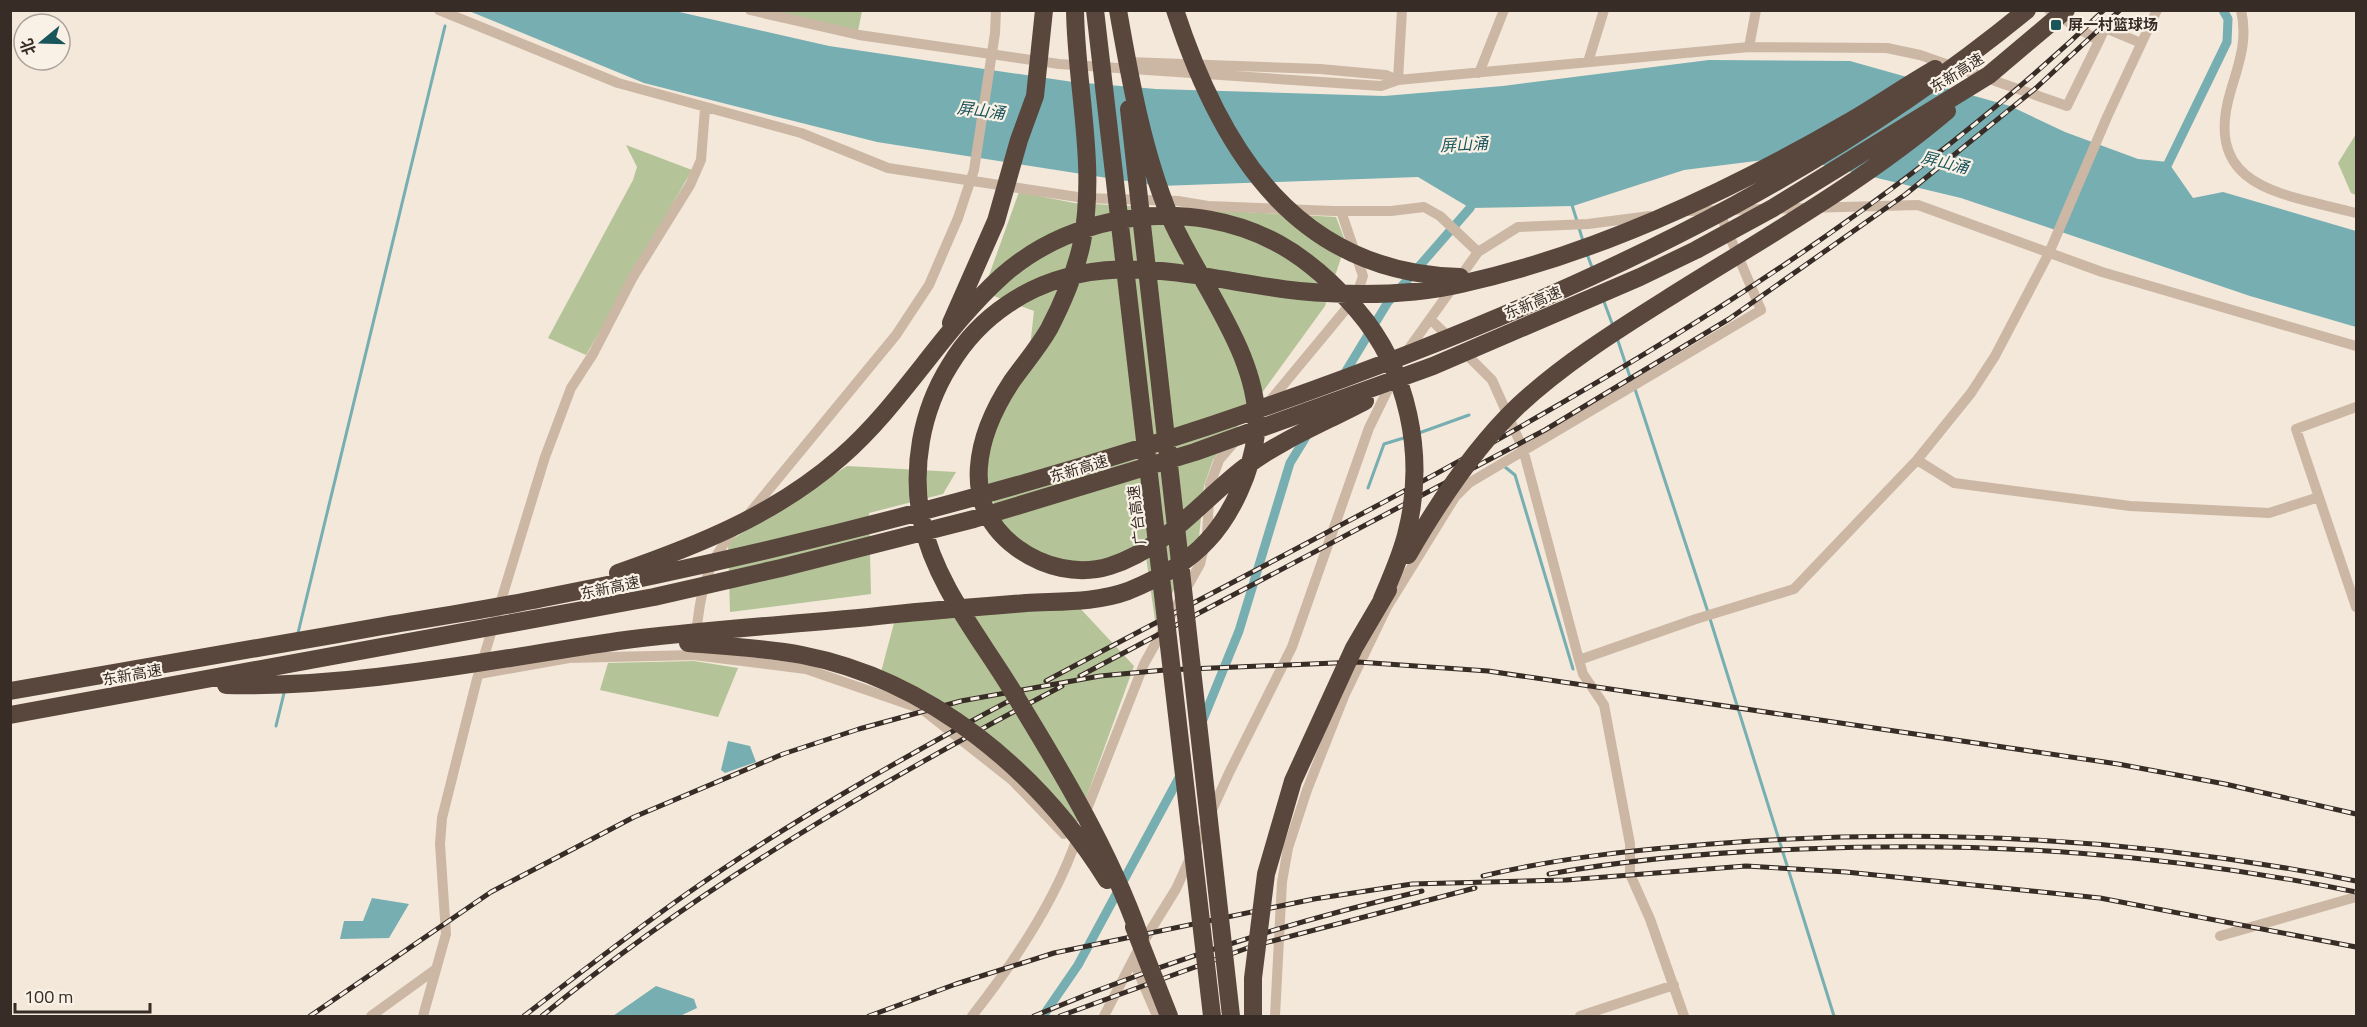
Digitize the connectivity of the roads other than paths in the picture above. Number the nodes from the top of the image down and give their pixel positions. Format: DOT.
graph roads {
  1 [pos="439,10"];
  2 [pos="750,10"];
  3 [pos="996,10"];
  4 [pos="1044,10"];
  5 [pos="1074,10"];
  6 [pos="1095,10"];
  7 [pos="1118,10"];
  8 [pos="1175,10"];
  9 [pos="1402,10"];
  10 [pos="1504,10"];
  11 [pos="1604,10"];
  12 [pos="1756,10"];
  13 [pos="2027,10"];
  14 [pos="2049,10"];
  15 [pos="2066,10"];
  16 [pos="2157,10"];
  17 [pos="2241,10"];
  18 [pos="1997,34"];
  19 [pos="2099,41"];
  20 [pos="2141,43"];
  21 [pos="1749,47"];
  22 [pos="1588,62"];
  23 [pos="1479,73"];
  24 [pos="1989,75"];
  25 [pos="1398,80"];
  26 [pos="705,108"];
  27 [pos="1718,209"];
  28 [pos="1341,211"];
  29 [pos="2356,213"];
  30 [pos="1478,252"];
  31 [pos="2049,253"];
  32 [pos="1492,276"];
  33 [pos="1430,319"];
  34 [pos="2356,346"];
  35 [pos="934,353"];
  36 [pos="1433,366"];
  37 [pos="2356,407"];
  38 [pos="1523,449"];
  39 [pos="1917,460"];
  40 [pos="2319,497"];
  41 [pos="539,599"];
  42 [pos="1382,599"];
  43 [pos="2356,607"];
  44 [pos="630,640"];
  45 [pos="694,656"];
  46 [pos="1579,660"];
  47 [pos="479,674"];
  48 [pos="189,684"];
  49 [pos="10,691"];
  50 [pos="10,714"];
  51 [pos="1075,844"];
  52 [pos="2356,897"];
  53 [pos="2220,936"];
  54 [pos="1140,937"];
  55 [pos="1133,960"];
  56 [pos="436,969"];
  57 [pos="1674,985"];
  58 [pos="371,1017"];
  59 [pos="423,1017"];
  60 [pos="972,1017"];
  61 [pos="1104,1017"];
  62 [pos="1157,1017"];
  63 [pos="1169,1017"];
  64 [pos="1212,1017"];
  65 [pos="1231,1017"];
  66 [pos="1253,1017"];
  67 [pos="1275,1017"];
  68 [pos="1580,1017"];
  69 [pos="1684,1017"];
  1 -- 26 [label="street"];
  2 -- 25 [label="street"];
  3 -- 45 [label="street, bridge"];
  4 -- 35 [label="highway, bridge"];
  5 -- 36 [label="highway, bridge"];
  6 -- 64 [label="highway, 广台高速, bridge"];
  7 -- 44 [label="highway, bridge"];
  7 -- 65 [label="highway, bridge"];
  8 -- 32 [label="highway, bridge"];
  9 -- 25 [label="street"];
  10 -- 23 [label="street"];
  11 -- 22 [label="street"];
  12 -- 21 [label="street"];
  13 -- 18 [label="highway, 东新高速, bridge"];
  14 -- 19 [label="street"];
  15 -- 24 [label="highway, 东新高速, bridge"];
  16 -- 20 [label="street"];
  17 -- 29 [label="street"];
  18 -- 32 [label="highway, bridge"];
  18 -- 41 [label="highway, 东新高速, bridge"];
  19 -- 20 [label="street"];
  19 -- 21 [label="street"];
  20 -- 31 [label="street"];
  21 -- 22 [label="street"];
  22 -- 23 [label="street"];
  23 -- 25 [label="street"];
  24 -- 36 [label="highway, 东新高速, bridge"];
  24 -- 42 [label="highway, bridge"];
  26 -- 28 [label="street"];
  26 -- 47 [label="street"];
  27 -- 30 [label="street"];
  27 -- 31 [label="street"];
  27 -- 38 [label="street"];
  28 -- 30 [label="street"];
  28 -- 51 [label="street"];
  30 -- 33 [label="street"];
  31 -- 34 [label="street"];
  31 -- 39 [label="street"];
  32 -- 54 [label="highway, bridge"];
  33 -- 38 [label="street"];
  33 -- 55 [label="street"];
  35 -- 41 [label="highway, bridge"];
  35 -- 42 [label="highway, bridge"];
  36 -- 48 [label="highway, 东新高速, bridge"];
  37 -- 40 [label="street"];
  38 -- 46 [label="street"];
  38 -- 67 [label="street"];
  39 -- 40 [label="street"];
  39 -- 46 [label="street"];
  40 -- 43 [label="street"];
  41 -- 49 [label="highway, 东新高速, bridge"];
  42 -- 66 [label="highway, bridge"];
  44 -- 48 [label="highway, bridge"];
  44 -- 54 [label="highway, bridge"];
  45 -- 47 [label="street"];
  45 -- 51 [label="street"];
  46 -- 57 [label="street"];
  47 -- 56 [label="street"];
  48 -- 50 [label="highway, 东新高速, bridge"];
  51 -- 60 [label="street"];
  52 -- 53 [label="street"];
  54 -- 63 [label="highway, bridge"];
  55 -- 61 [label="street"];
  55 -- 62 [label="street"];
  56 -- 58 [label="street"];
  56 -- 59 [label="street"];
  57 -- 68 [label="street"];
  57 -- 69 [label="street"];
}
